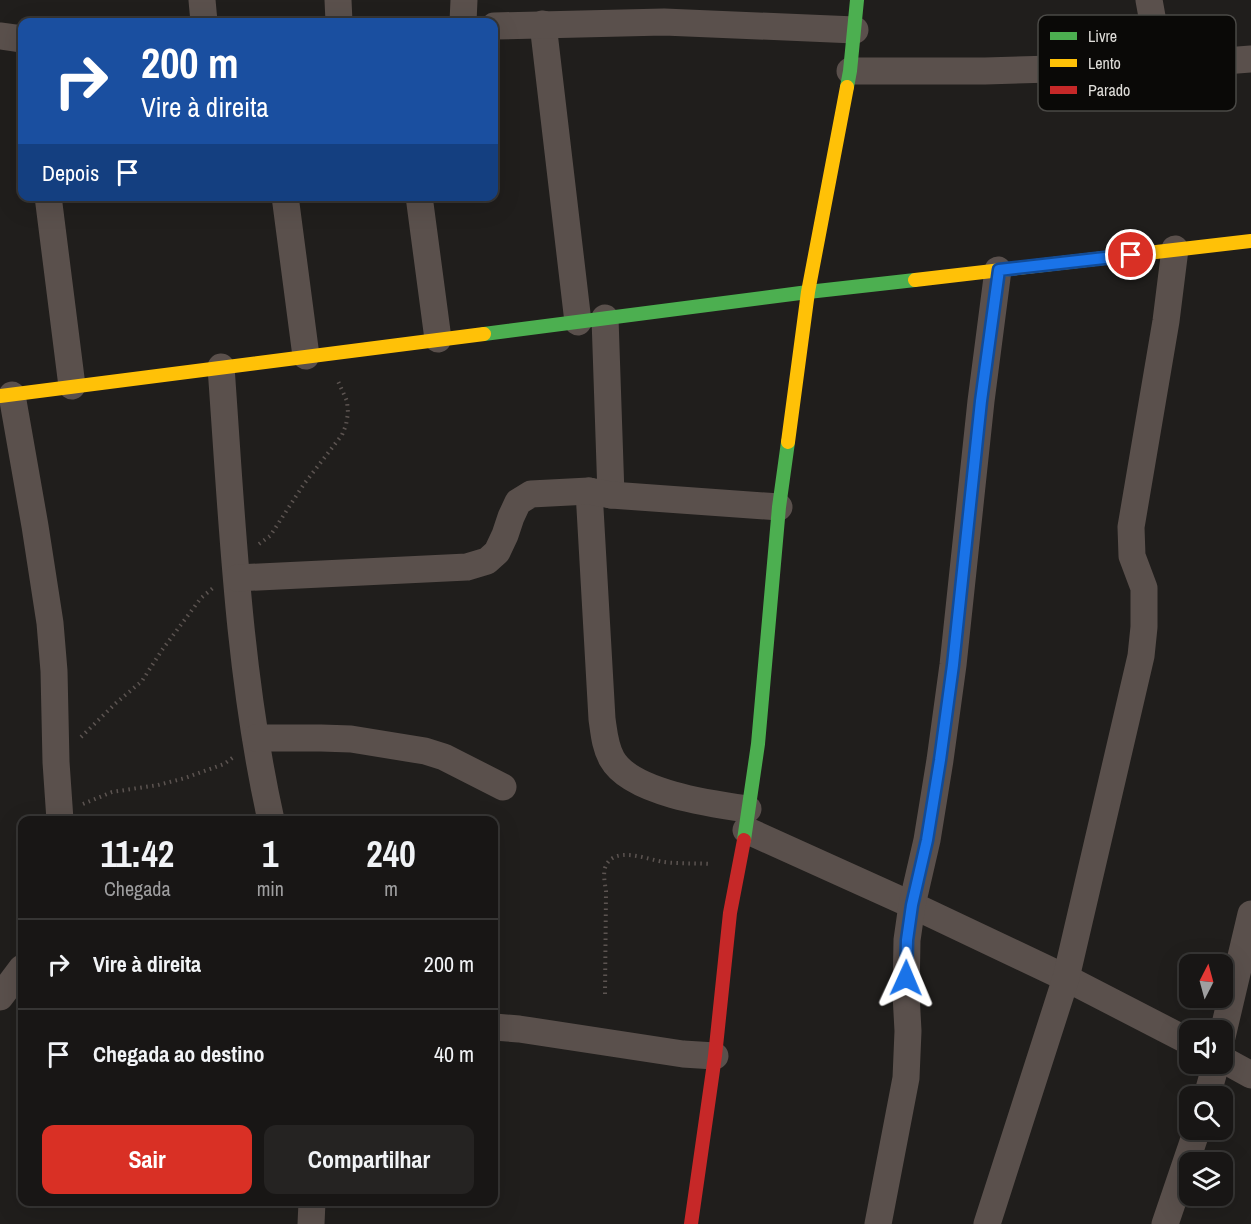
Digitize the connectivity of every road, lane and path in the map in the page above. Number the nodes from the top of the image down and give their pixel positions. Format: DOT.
graph roads {
  1 [pos="202,0"];
  2 [pos="338,0"];
  3 [pos="464,0"];
  4 [pos="857,0"];
  5 [pos="1149,0"];
  6 [pos="1152,15"];
  7 [pos="204,18"];
  8 [pos="339,18"];
  9 [pos="463,18"];
  10 [pos="543,24"];
  11 [pos="498,26"];
  12 [pos="855,30"];
  13 [pos="0,36"];
  14 [pos="18,38"];
  15 [pos="1251,59"];
  16 [pos="1236,60"];
  17 [pos="1038,69"];
  18 [pos="850,70"];
  19 [pos="49,201"];
  20 [pos="286,201"];
  21 [pos="420,201"];
  22 [pos="1251,241"];
  23 [pos="1175,249"];
  24 [pos="999,270"];
  25 [pos="808,292"];
  26 [pos="605,318"];
  27 [pos="578,322"];
  28 [pos="438,339"];
  29 [pos="316,355"];
  30 [pos="221,367"];
  31 [pos="72,386"];
  32 [pos="6,396"];
  33 [pos="600,493"];
  34 [pos="779,507"];
  35 [pos="236,569"];
  36 [pos="256,738"];
  37 [pos="56,762"];
  38 [pos="503,787"];
  39 [pos="60,816"];
  40 [pos="62,816"];
  41 [pos="270,816"];
  42 [pos="747,820"];
  43 [pos="739,866"];
  44 [pos="912,905"];
  45 [pos="1251,914"];
  46 [pos="18,973"];
  47 [pos="1066,978"];
  48 [pos="605,994"];
  49 [pos="0,997"];
  50 [pos="1226,1020"];
  51 [pos="498,1027"];
  52 [pos="1179,1036"];
  53 [pos="715,1056"];
  54 [pos="1233,1065"];
  55 [pos="1251,1075"];
  56 [pos="1194,1140"];
  57 [pos="312,1206"];
  58 [pos="311,1224"];
  59 [pos="691,1224"];
  60 [pos="878,1224"];
  61 [pos="987,1224"];
  62 [pos="1165,1224"];
  1 -- 7 [label="street"];
  2 -- 8 [label="street"];
  3 -- 9 [label="street"];
  4 -- 12 [label="street"];
  5 -- 6 [label="street"];
  10 -- 11 [label="street"];
  10 -- 12 [label="street"];
  10 -- 27 [label="street"];
  12 -- 18 [label="street"];
  13 -- 14 [label="street"];
  15 -- 16 [label="street"];
  17 -- 18 [label="street"];
  18 -- 25 [label="street"];
  19 -- 31 [label="street"];
  20 -- 29 [label="street"];
  21 -- 28 [label="street"];
  22 -- 23 [label="street"];
  23 -- 24 [label="street"];
  23 -- 47 [label="street"];
  24 -- 25 [label="street"];
  24 -- 44 [label="street"];
  25 -- 26 [label="street"];
  25 -- 34 [label="street"];
  26 -- 27 [label="street"];
  26 -- 33 [label="street"];
  27 -- 28 [label="street"];
  28 -- 29 [label="street"];
  29 -- 30 [label="street"];
  29 -- 35 [label="path"];
  30 -- 31 [label="street"];
  30 -- 35 [label="street"];
  31 -- 32 [label="street"];
  32 -- 37 [label="street"];
  33 -- 34 [label="street"];
  33 -- 35 [label="street"];
  33 -- 42 [label="street"];
  34 -- 42 [label="street"];
  35 -- 36 [label="street"];
  35 -- 37 [label="path"];
  36 -- 38 [label="street"];
  36 -- 40 [label="path"];
  36 -- 41 [label="street"];
  37 -- 39 [label="street"];
  42 -- 43 [label="street"];
  42 -- 44 [label="street"];
  43 -- 48 [label="path"];
  43 -- 53 [label="street"];
  44 -- 47 [label="street"];
  44 -- 60 [label="street"];
  45 -- 50 [label="street"];
  46 -- 49 [label="street"];
  47 -- 52 [label="street"];
  47 -- 61 [label="street"];
  51 -- 53 [label="street"];
  53 -- 59 [label="street"];
  54 -- 55 [label="street"];
  56 -- 62 [label="street"];
  57 -- 58 [label="street"];
}
